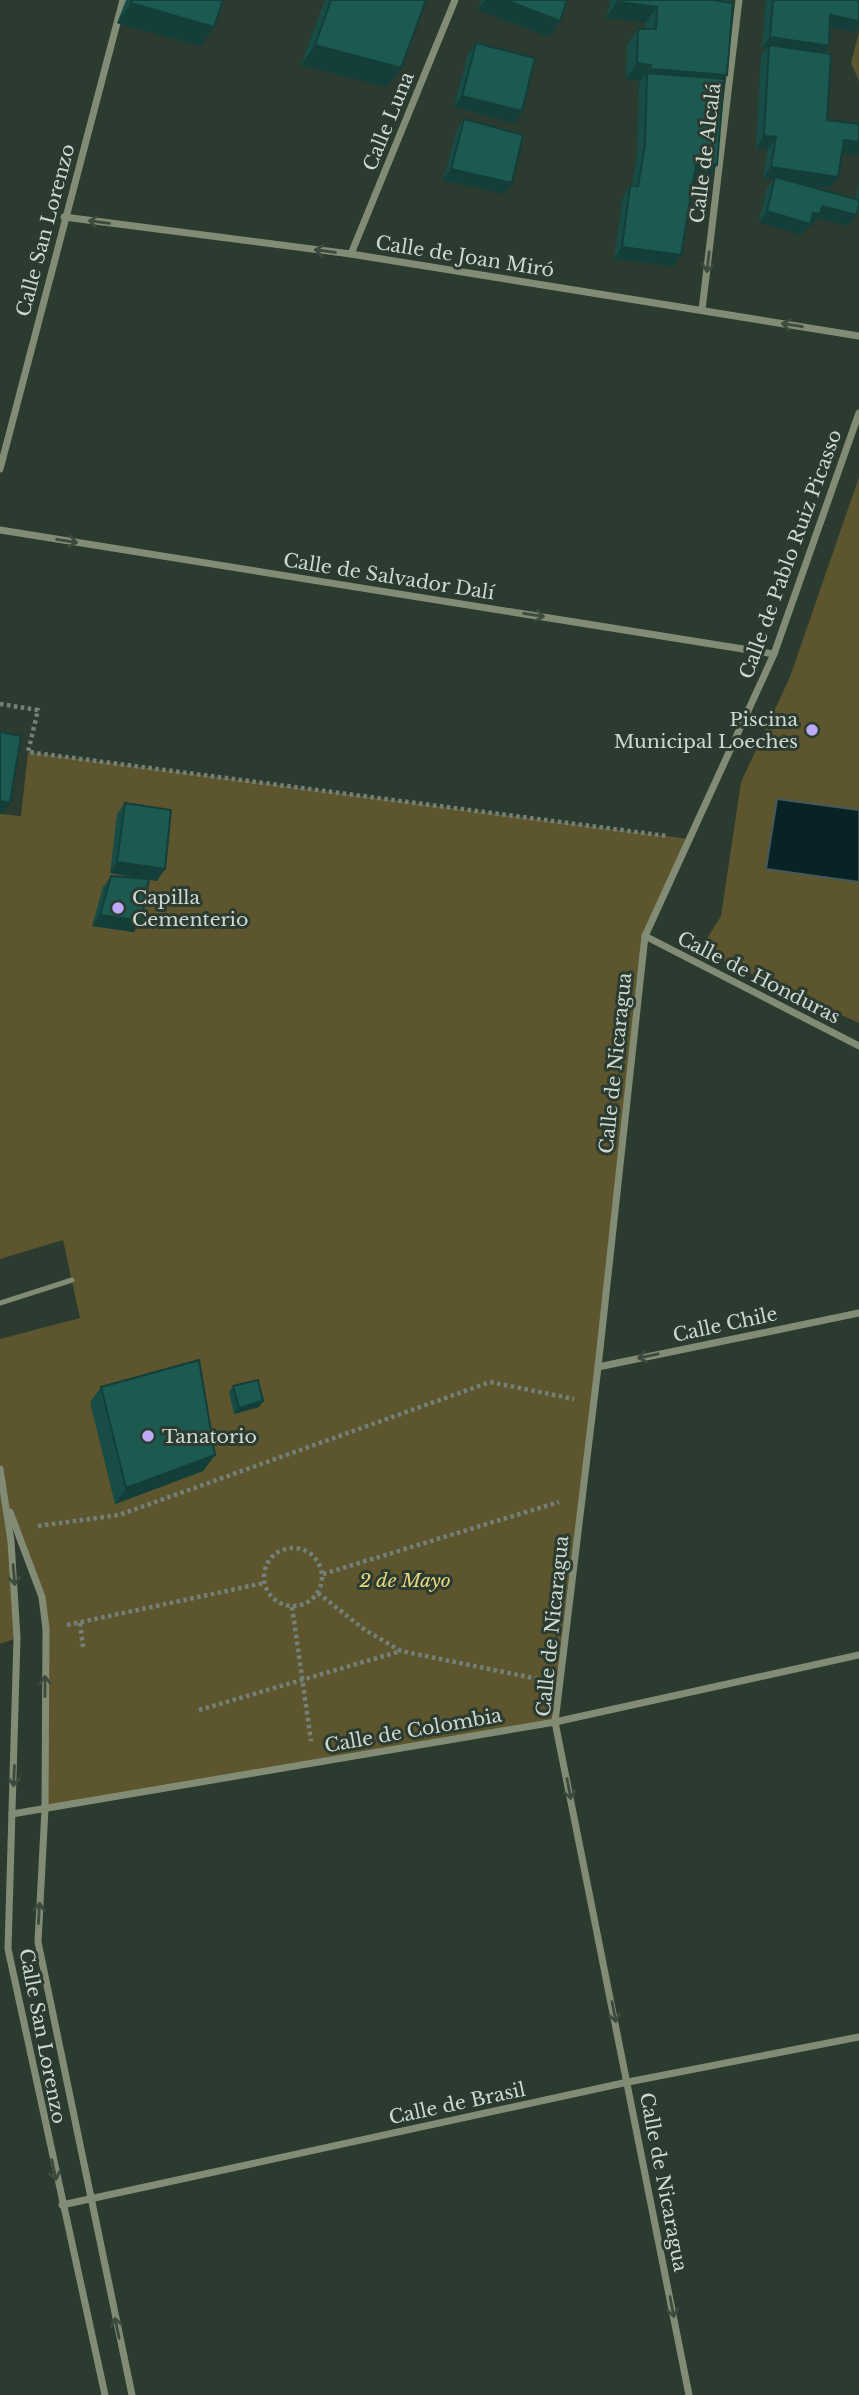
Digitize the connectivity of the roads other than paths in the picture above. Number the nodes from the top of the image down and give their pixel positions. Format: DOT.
graph roads {
  1 [pos="123,0"];
  2 [pos="455,0"];
  3 [pos="739,0"];
  4 [pos="64,217"];
  5 [pos="351,254"];
  6 [pos="702,310"];
  7 [pos="859,336"];
  8 [pos="859,413"];
  9 [pos="0,469"];
  10 [pos="0,530"];
  11 [pos="774,654"];
  12 [pos="645,936"];
  13 [pos="859,1046"];
  14 [pos="72,1280"];
  15 [pos="0,1303"];
  16 [pos="859,1312"];
  17 [pos="598,1367"];
  18 [pos="0,1469"];
  19 [pos="5,1499"];
  20 [pos="859,1655"];
  21 [pos="555,1722"];
  22 [pos="45,1809"];
  23 [pos="12,1814"];
  24 [pos="859,2037"];
  25 [pos="628,2082"];
  26 [pos="90,2199"];
  27 [pos="62,2205"];
  28 [pos="106,2395"];
  29 [pos="132,2395"];
  30 [pos="689,2395"];
  1 -- 4 [label="street, Calle San Lorenzo"];
  2 -- 5 [label="street, Calle Luna"];
  3 -- 6 [label="street, Calle de Alcalá, one-way"];
  5 -- 4 [label="street, Calle de Joan Miró, one-way"];
  4 -- 9 [label="street, Calle San Lorenzo"];
  5 -- 6 [label="street, Calle de Joan Miró"];
  7 -- 6 [label="street, Calle de Joan Miró, one-way"];
  8 -- 11 [label="street, Calle de Pablo Ruiz Picasso"];
  10 -- 11 [label="street, Calle de Salvador Dalí, one-way"];
  11 -- 12 [label="street, Calle de Pablo Ruiz Picasso"];
  12 -- 13 [label="street, Calle de Honduras"];
  12 -- 17 [label="street, Calle de Nicaragua"];
  14 -- 15 [label="lane"];
  16 -- 17 [label="street, Calle Chile, one-way"];
  17 -- 21 [label="street, Calle de Nicaragua"];
  18 -- 19 [label="street, Calle San Lorenzo"];
  22 -- 19 [label="street, one-way"];
  19 -- 23 [label="street, Calle San Lorenzo, one-way"];
  20 -- 21 [label="street, Calle de Colombia"];
  21 -- 22 [label="street, Calle de Colombia"];
  21 -- 25 [label="street, Calle de Nicaragua, one-way"];
  22 -- 23 [label="street, Calle de Colombia"];
  26 -- 22 [label="street, one-way"];
  23 -- 27 [label="street, Calle San Lorenzo, one-way"];
  24 -- 25 [label="street, Calle de Brasil"];
  25 -- 26 [label="street, Calle de Brasil"];
  25 -- 30 [label="street, Calle de Nicaragua, one-way"];
  26 -- 27 [label="street, Calle de Brasil"];
  29 -- 26 [label="street, one-way"];
  27 -- 28 [label="street, Calle San Lorenzo"];
}
